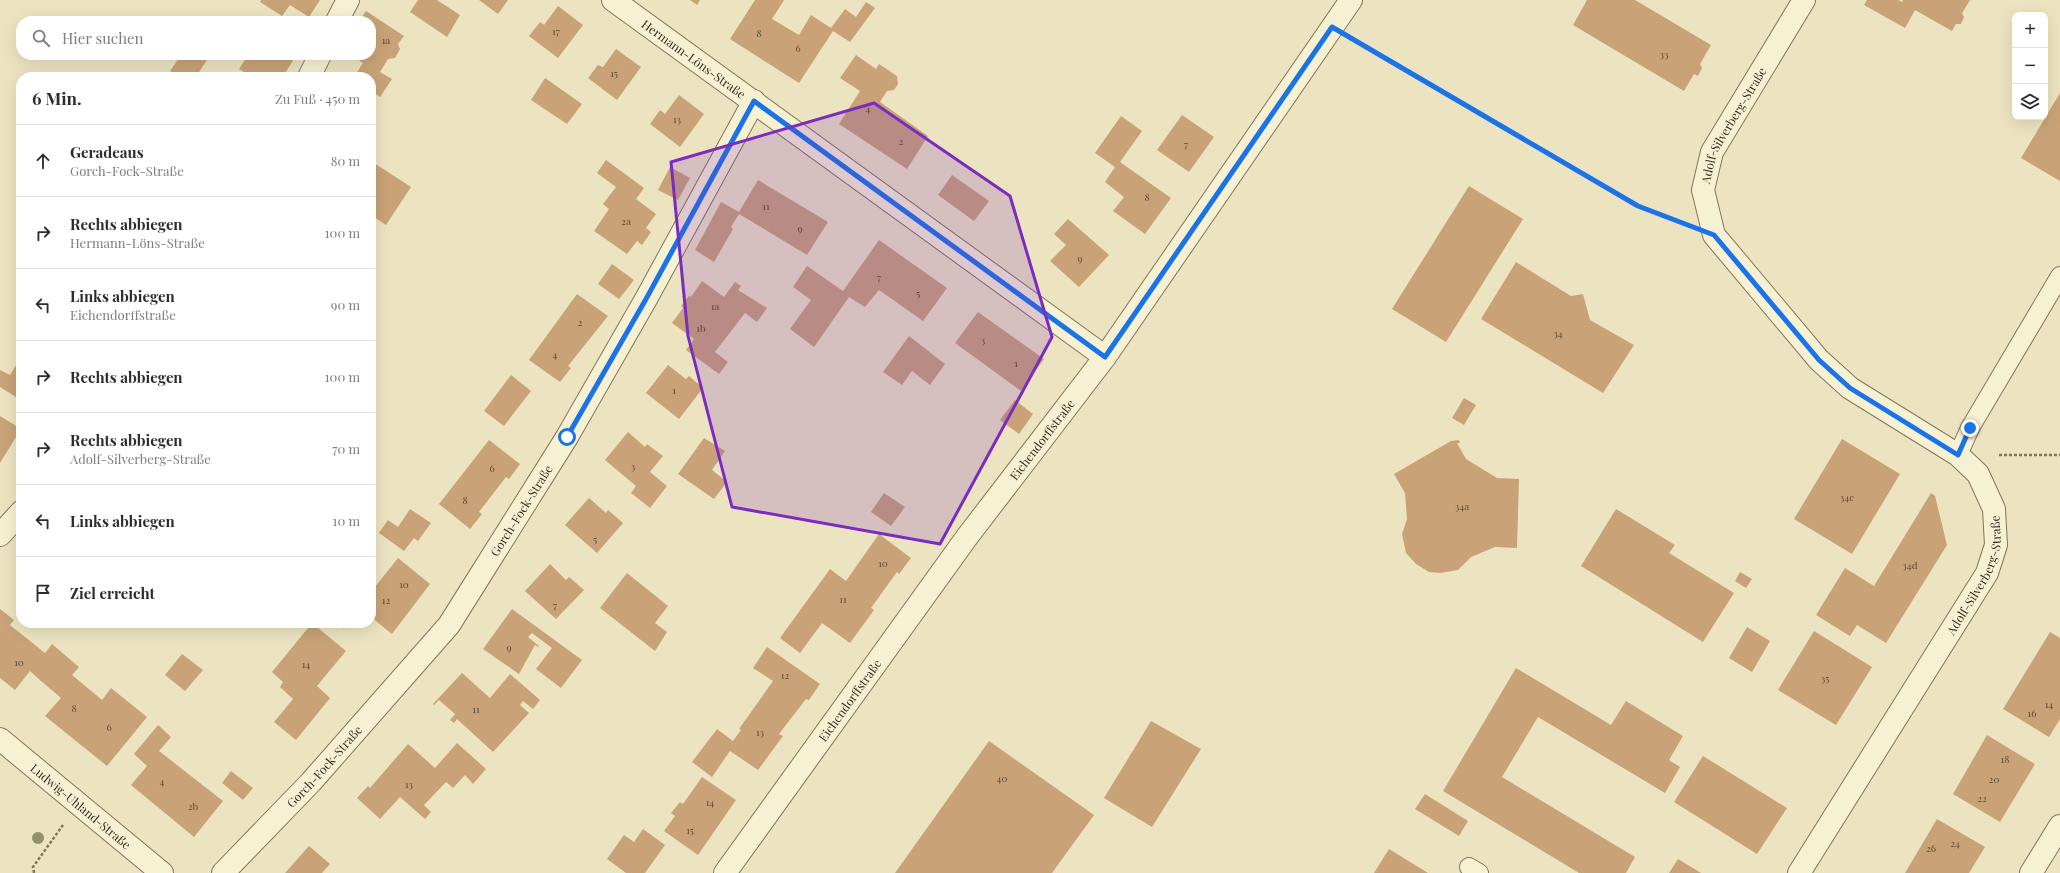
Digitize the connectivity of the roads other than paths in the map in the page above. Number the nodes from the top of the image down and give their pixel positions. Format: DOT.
graph roads {
  1 [pos="348,0"];
  2 [pos="613,0"];
  3 [pos="1351,0"];
  4 [pos="1804,0"];
  5 [pos="340,16"];
  6 [pos="318,60"];
  7 [pos="312,72"];
  8 [pos="754,101"];
  9 [pos="2060,276"];
  10 [pos="1105,357"];
  11 [pos="1958,455"];
  12 [pos="16,517"];
  13 [pos="0,535"];
  14 [pos="0,739"];
  15 [pos="2060,826"];
  16 [pos="162,873"];
  17 [pos="223,873"];
  18 [pos="725,873"];
  19 [pos="1799,873"];
  20 [pos="2032,873"];
  1 -- 5 [label="street"];
  2 -- 8 [label="street, Hermann-Löns-Straße"];
  3 -- 10 [label="street, Eichendorffstraße"];
  4 -- 11 [label="street, Adolf-Silverberg-Straße"];
  6 -- 7 [label="street"];
  8 -- 10 [label="street, Hermann-Löns-Straße"];
  8 -- 17 [label="street, Gorch-Fock-Straße"];
  9 -- 11 [label="lane"];
  10 -- 18 [label="street, Eichendorffstraße"];
  11 -- 19 [label="street, Adolf-Silverberg-Straße"];
  12 -- 13 [label="street"];
  14 -- 16 [label="street, Ludwig-Uhland-Straße"];
  15 -- 20 [label="street"];
}
